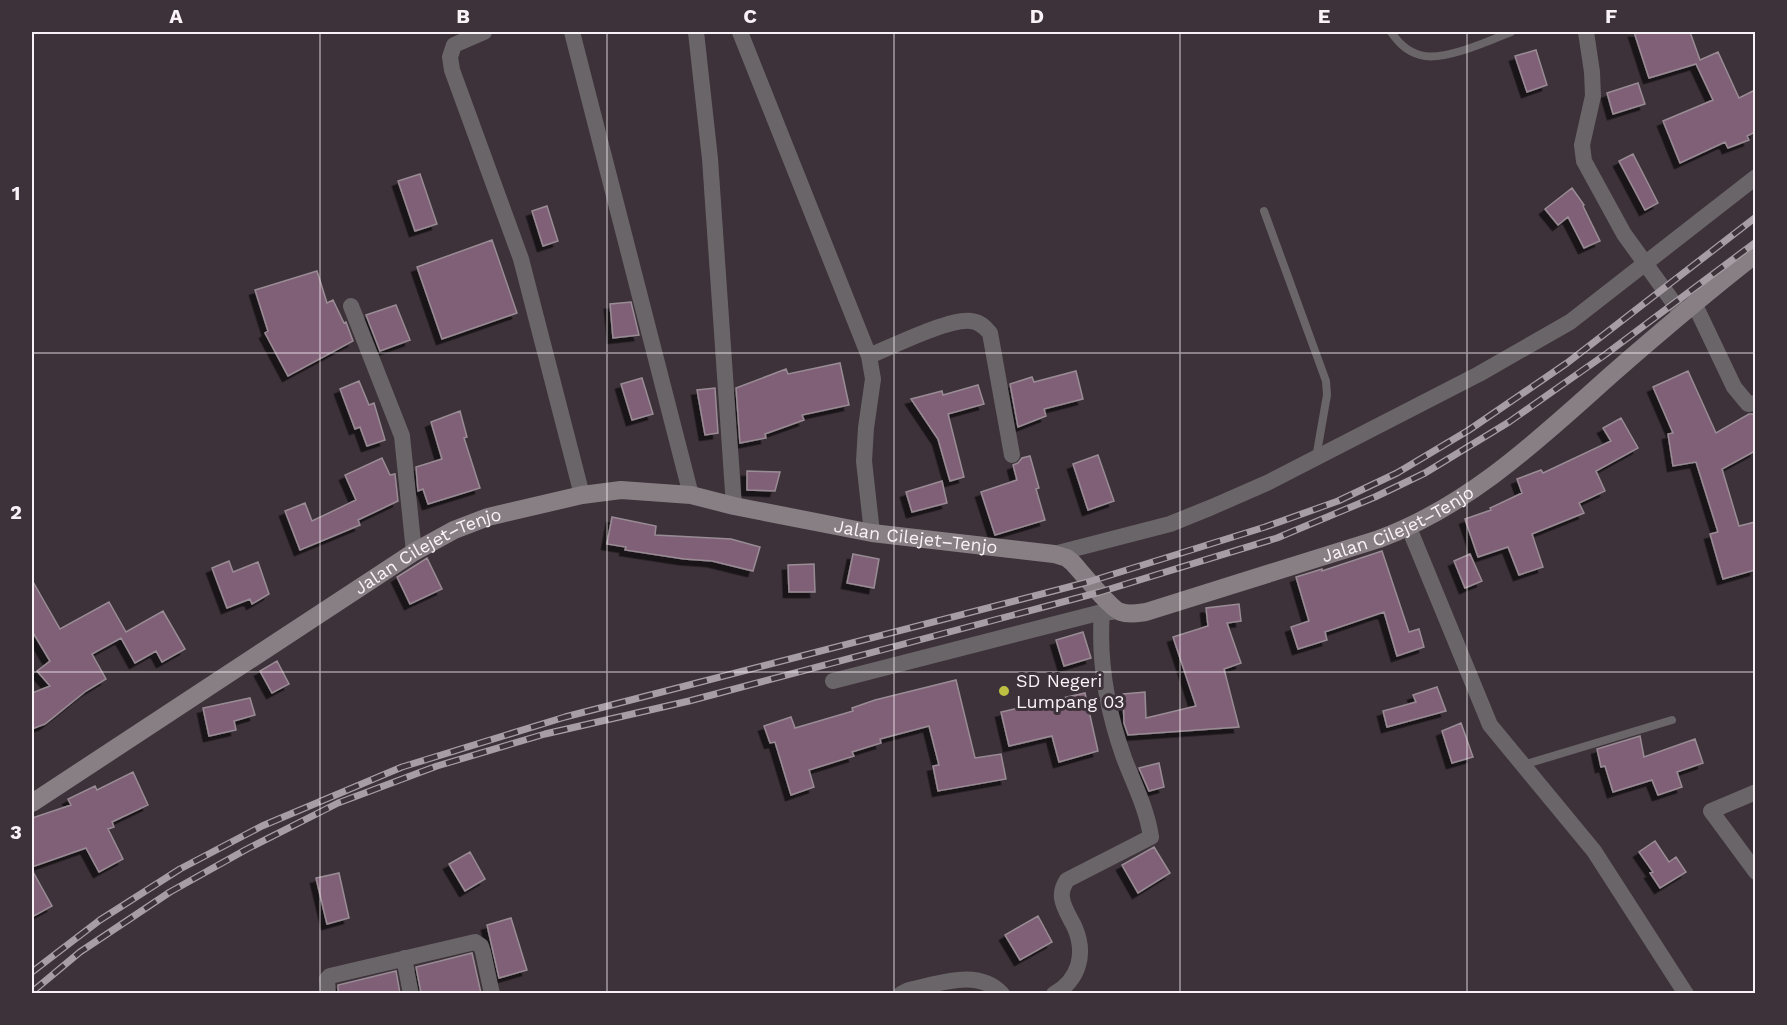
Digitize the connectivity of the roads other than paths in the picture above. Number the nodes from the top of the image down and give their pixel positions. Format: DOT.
graph roads {
  1 [pos="484,32"];
  2 [pos="572,32"];
  3 [pos="696,32"];
  4 [pos="740,32"];
  5 [pos="1391,32"];
  6 [pos="1511,32"];
  7 [pos="1586,32"];
  8 [pos="1755,177"];
  9 [pos="1264,211"];
  10 [pos="1755,254"];
  11 [pos="1645,264"];
  12 [pos="351,306"];
  13 [pos="1687,308"];
  14 [pos="869,356"];
  15 [pos="1755,403"];
  16 [pos="1012,455"];
  17 [pos="1316,459"];
  18 [pos="582,495"];
  19 [pos="692,495"];
  20 [pos="734,506"];
  21 [pos="1409,528"];
  22 [pos="872,533"];
  23 [pos="414,552"];
  24 [pos="1054,554"];
  25 [pos="1111,612"];
  26 [pos="833,681"];
  27 [pos="1672,720"];
  28 [pos="1522,765"];
  29 [pos="1755,792"];
  30 [pos="32,803"];
  31 [pos="1755,872"];
  32 [pos="404,958"];
  33 [pos="328,993"];
  34 [pos="411,993"];
  35 [pos="492,993"];
  36 [pos="901,993"];
  37 [pos="1002,993"];
  38 [pos="1054,993"];
  39 [pos="1686,993"];
  1 -- 18 [label="street"];
  2 -- 19 [label="street"];
  3 -- 20 [label="street"];
  4 -- 14 [label="street"];
  5 -- 6 [label="lane"];
  7 -- 11 [label="street"];
  8 -- 11 [label="street"];
  9 -- 17 [label="lane"];
  10 -- 13 [label="main road, Jalan Cilejet–Tenjo"];
  11 -- 13 [label="street"];
  11 -- 17 [label="street"];
  12 -- 23 [label="street"];
  13 -- 15 [label="street"];
  13 -- 21 [label="main road, Jalan Cilejet–Tenjo"];
  14 -- 16 [label="street"];
  14 -- 22 [label="street"];
  17 -- 24 [label="street"];
  18 -- 19 [label="main road, Jalan Cilejet–Tenjo"];
  18 -- 23 [label="main road, Jalan Cilejet–Tenjo"];
  19 -- 20 [label="main road, Jalan Cilejet–Tenjo"];
  20 -- 22 [label="main road, Jalan Cilejet–Tenjo"];
  21 -- 25 [label="main road, Jalan Cilejet–Tenjo"];
  21 -- 28 [label="street"];
  22 -- 24 [label="main road, Jalan Cilejet–Tenjo"];
  23 -- 30 [label="main road, Jalan Cilejet–Tenjo"];
  24 -- 25 [label="main road, Jalan Cilejet–Tenjo"];
  25 -- 26 [label="street"];
  25 -- 38 [label="street"];
  27 -- 28 [label="lane"];
  28 -- 39 [label="street"];
  29 -- 31 [label="street"];
  32 -- 33 [label="street"];
  32 -- 34 [label="street"];
  32 -- 35 [label="street"];
  36 -- 37 [label="street"];
}
